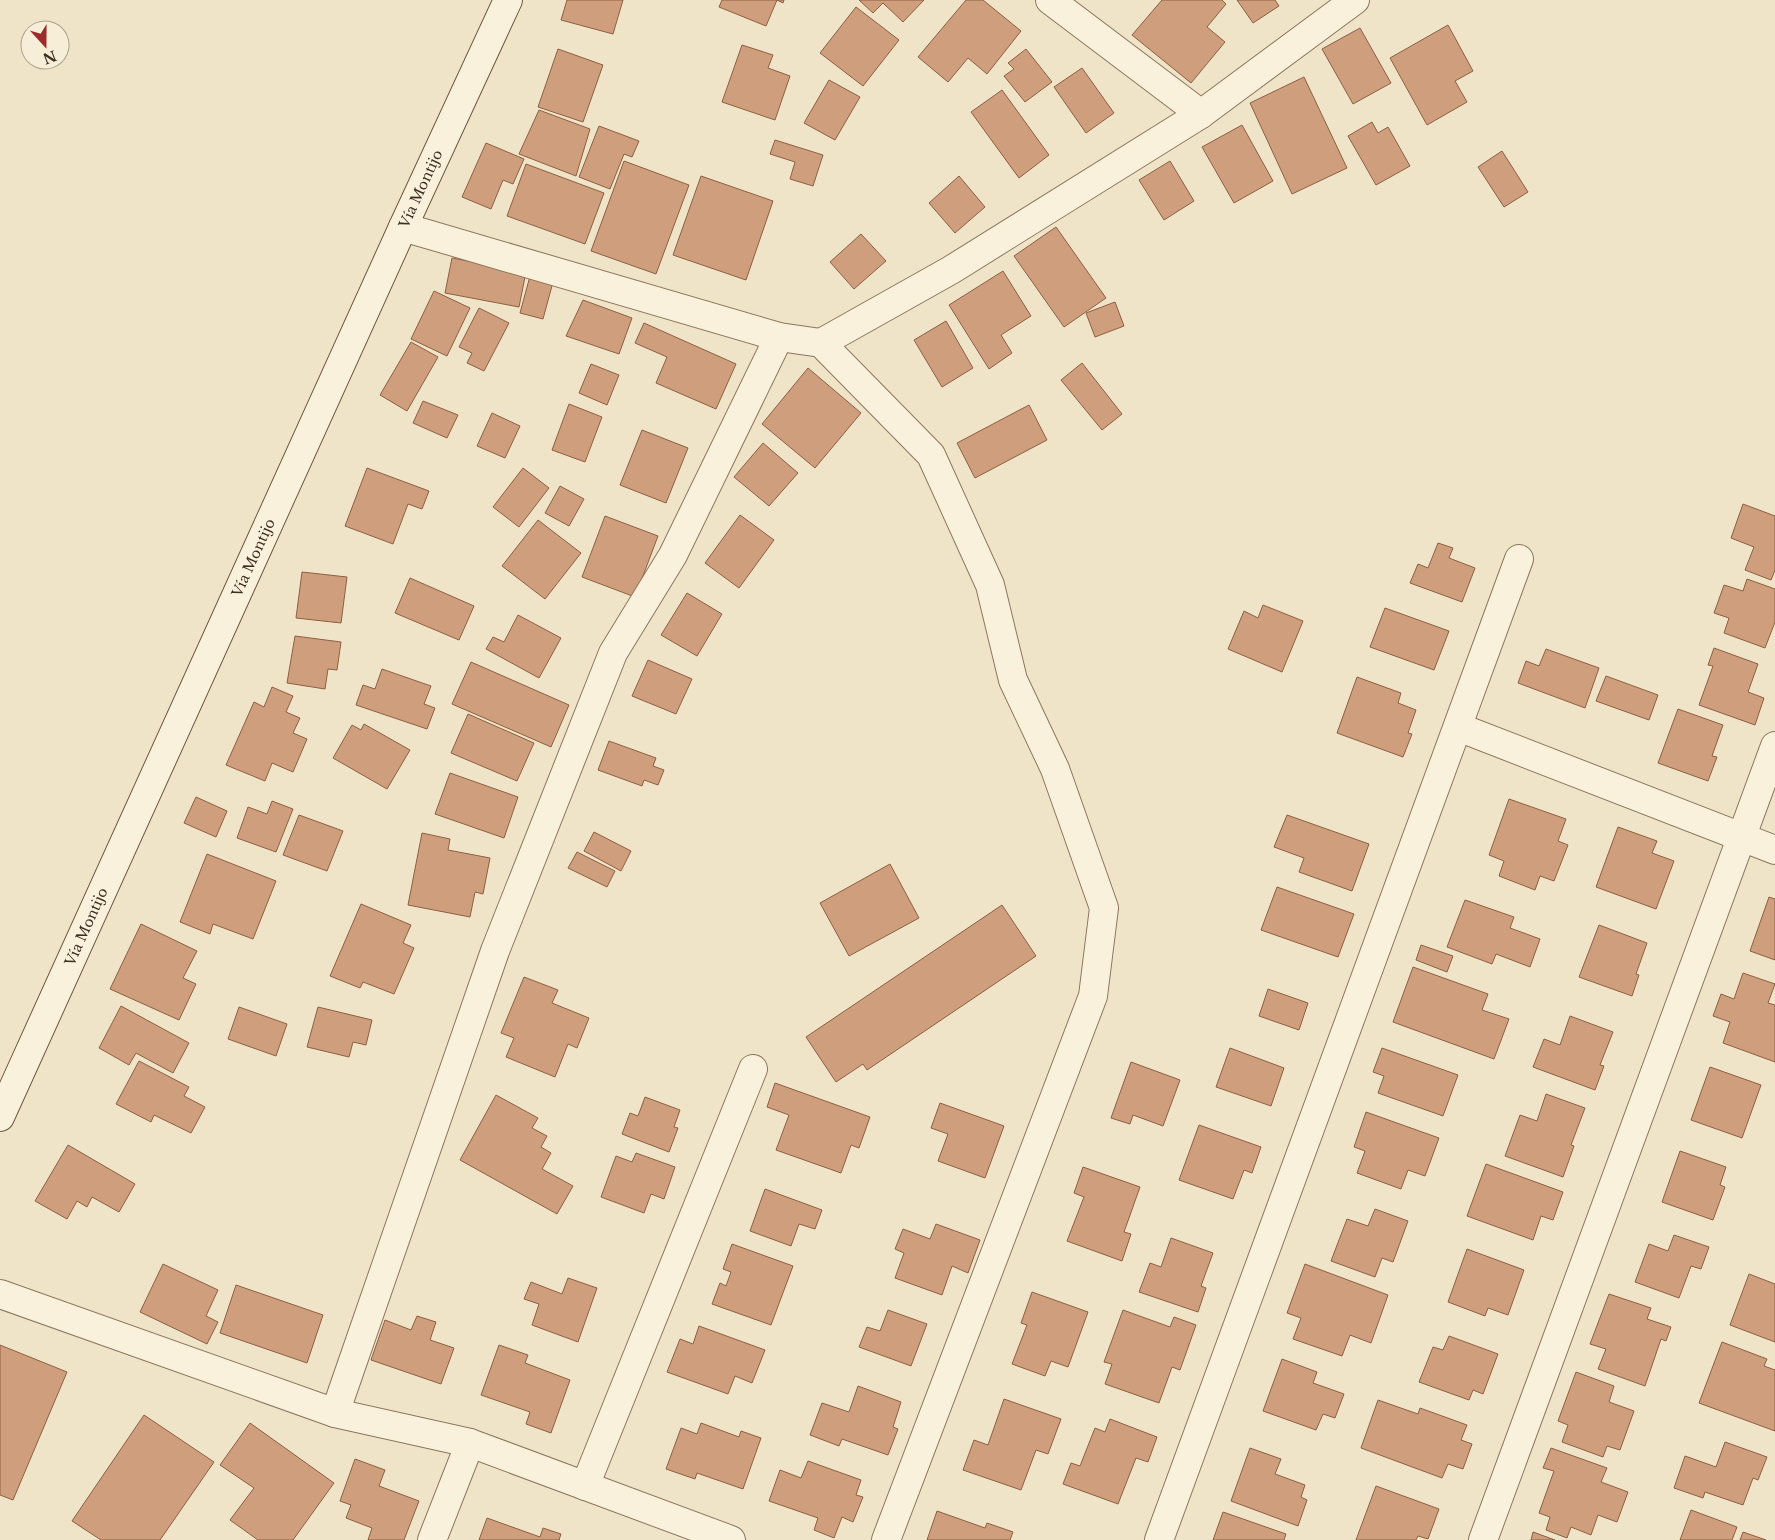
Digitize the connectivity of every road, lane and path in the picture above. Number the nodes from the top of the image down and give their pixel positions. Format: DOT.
graph roads {
  1 [pos="508,0"];
  2 [pos="1050,0"];
  3 [pos="1355,0"];
  4 [pos="1201,114"];
  5 [pos="403,227"];
  6 [pos="779,337"];
  7 [pos="821,343"];
  8 [pos="1519,559"];
  9 [pos="1458,727"];
  10 [pos="1775,746"];
  11 [pos="1742,836"];
  12 [pos="1775,850"];
  13 [pos="753,1069"];
  14 [pos="0,1117"];
  15 [pos="0,1294"];
  16 [pos="335,1413"];
  17 [pos="470,1443"];
  18 [pos="585,1486"];
  19 [pos="718,1538"];
  20 [pos="432,1540"];
  21 [pos="886,1540"];
  22 [pos="1159,1540"];
  23 [pos="1483,1540"];
  1 -- 5 [label="street, Vía Montijo"];
  2 -- 4 [label="street"];
  3 -- 4 [label="street"];
  4 -- 7 [label="street"];
  5 -- 6 [label="street"];
  5 -- 14 [label="street, Vía Montijo"];
  6 -- 7 [label="street"];
  6 -- 16 [label="street"];
  7 -- 21 [label="street"];
  8 -- 9 [label="street"];
  9 -- 11 [label="street"];
  9 -- 22 [label="street"];
  10 -- 11 [label="street"];
  11 -- 12 [label="street"];
  11 -- 23 [label="street"];
  13 -- 18 [label="street"];
  15 -- 16 [label="street"];
  16 -- 17 [label="street"];
  17 -- 18 [label="street"];
  17 -- 20 [label="street"];
  18 -- 19 [label="street"];
}
